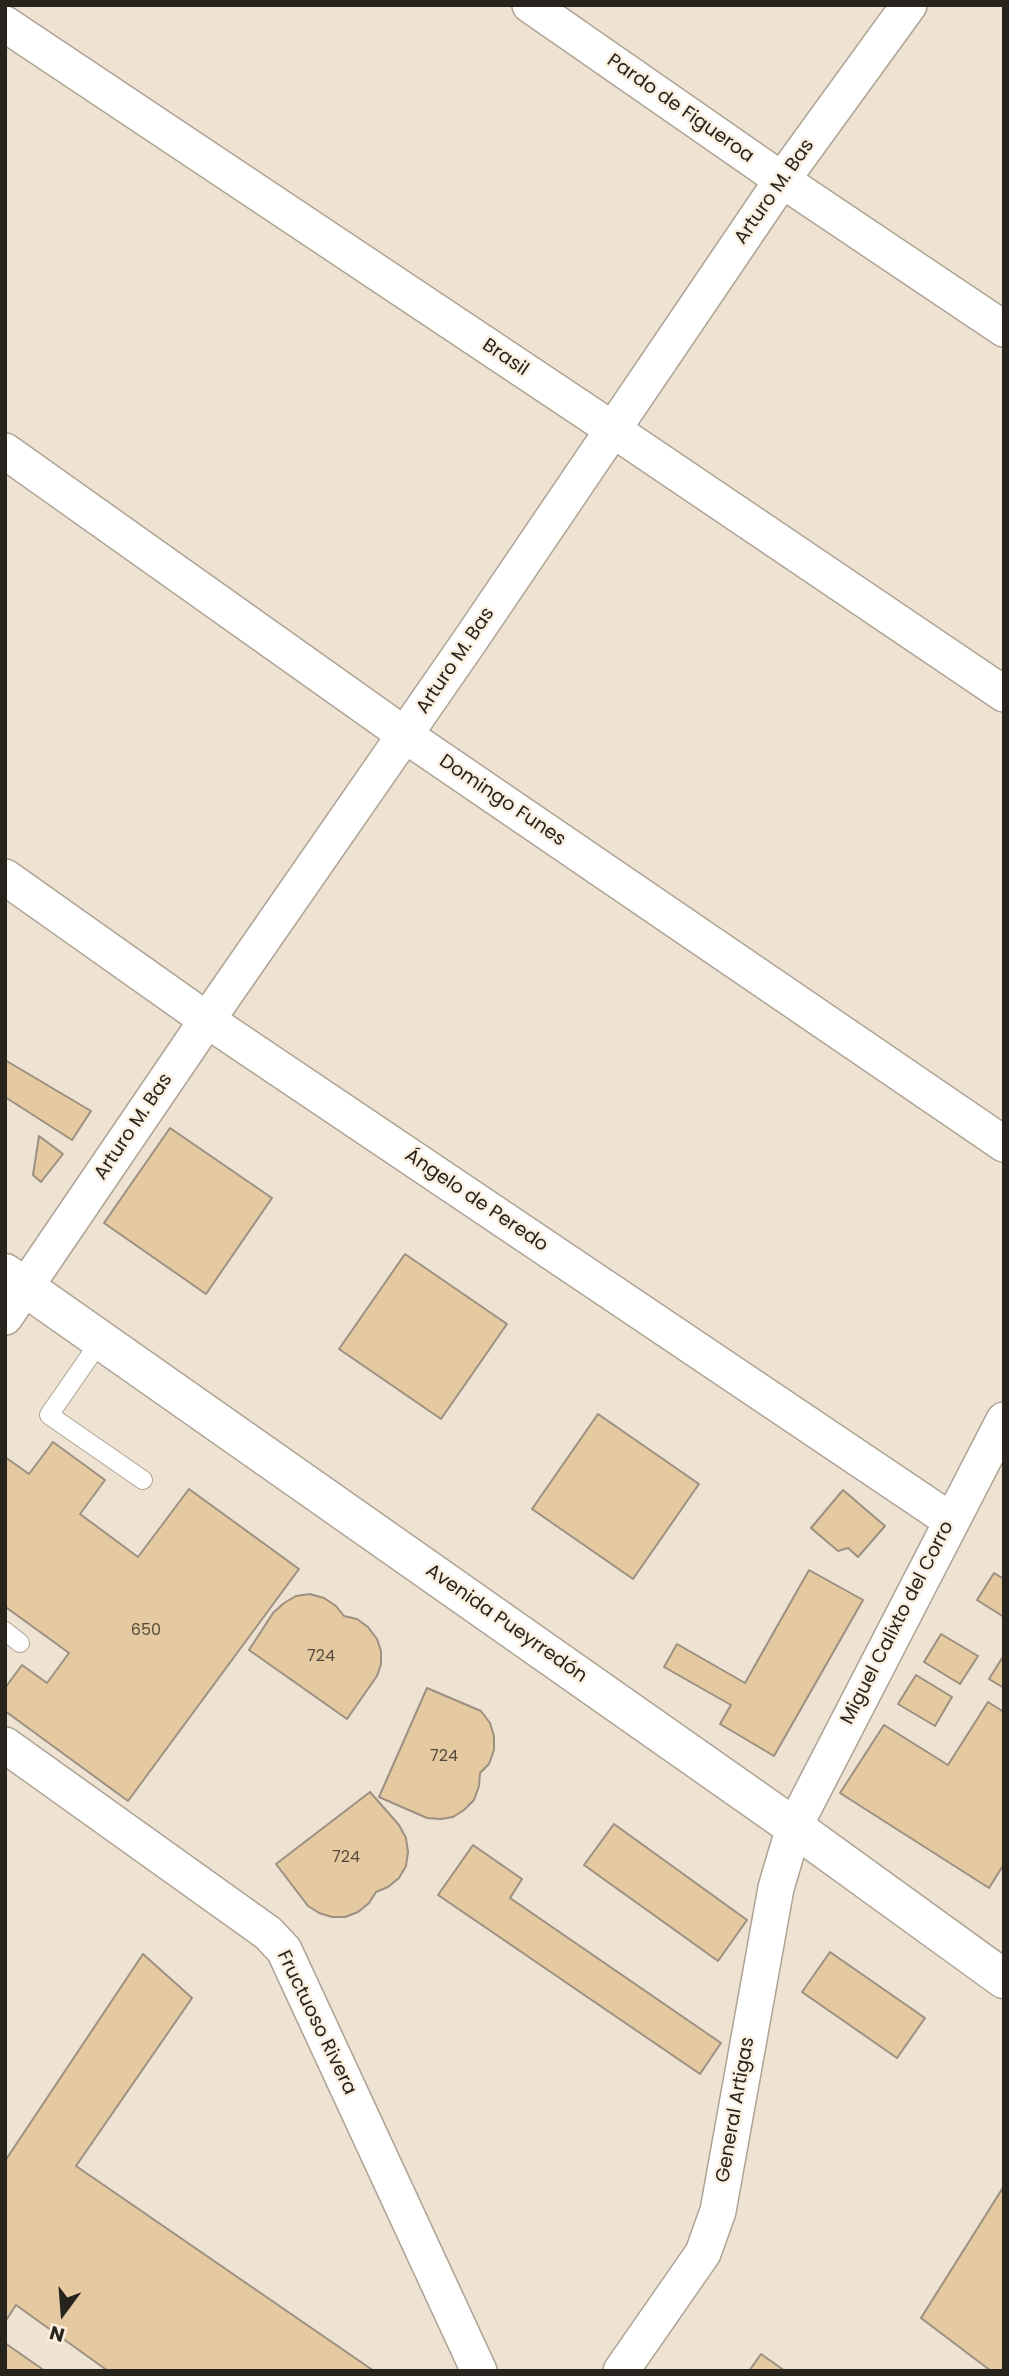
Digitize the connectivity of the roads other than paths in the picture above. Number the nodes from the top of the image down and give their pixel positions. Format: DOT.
graph roads {
  1 [pos="10,5"];
  2 [pos="530,5"];
  3 [pos="909,5"];
  4 [pos="5,13"];
  5 [pos="5,24"];
  6 [pos="782,180"];
  7 [pos="1004,329"];
  8 [pos="612,429"];
  9 [pos="5,451"];
  10 [pos="1004,694"];
  11 [pos="405,735"];
  12 [pos="5,877"];
  13 [pos="207,1020"];
  14 [pos="1004,1144"];
  15 [pos="12,1293"];
  16 [pos="101,1340"];
  17 [pos="1004,1420"];
  18 [pos="143,1480"];
  19 [pos="950,1520"];
  20 [pos="5,1631"];
  21 [pos="20,1643"];
  22 [pos="5,1745"];
  23 [pos="794,1827"];
  24 [pos="1004,1979"];
  25 [pos="479,2371"];
  26 [pos="621,2371"];
  1 -- 4 [label="street"];
  2 -- 6 [label="street, Pardo de Figueroa"];
  3 -- 6 [label="street, Arturo M. Bas"];
  5 -- 8 [label="street, Brasil"];
  6 -- 7 [label="street, Pardo de Figueroa"];
  6 -- 8 [label="street, Arturo M. Bas"];
  8 -- 10 [label="street, Brasil"];
  8 -- 11 [label="street, Arturo M. Bas"];
  9 -- 11 [label="street, Domingo Funes"];
  11 -- 13 [label="street, Arturo M. Bas"];
  11 -- 14 [label="street, Domingo Funes"];
  12 -- 13 [label="street, Ángelo de Peredo"];
  13 -- 15 [label="street, Arturo M. Bas"];
  13 -- 19 [label="street, Ángelo de Peredo"];
  15 -- 16 [label="main road, Avenida Pueyrredón"];
  16 -- 18 [label="lane"];
  16 -- 23 [label="main road, Avenida Pueyrredón"];
  17 -- 19 [label="street, Miguel Calixto del Corro"];
  19 -- 23 [label="street, Miguel Calixto del Corro"];
  20 -- 21 [label="lane"];
  22 -- 25 [label="street, Fructuoso Rivera"];
  23 -- 24 [label="main road, Avenida Pueyrredón"];
  23 -- 26 [label="street, General Artigas"];
}
